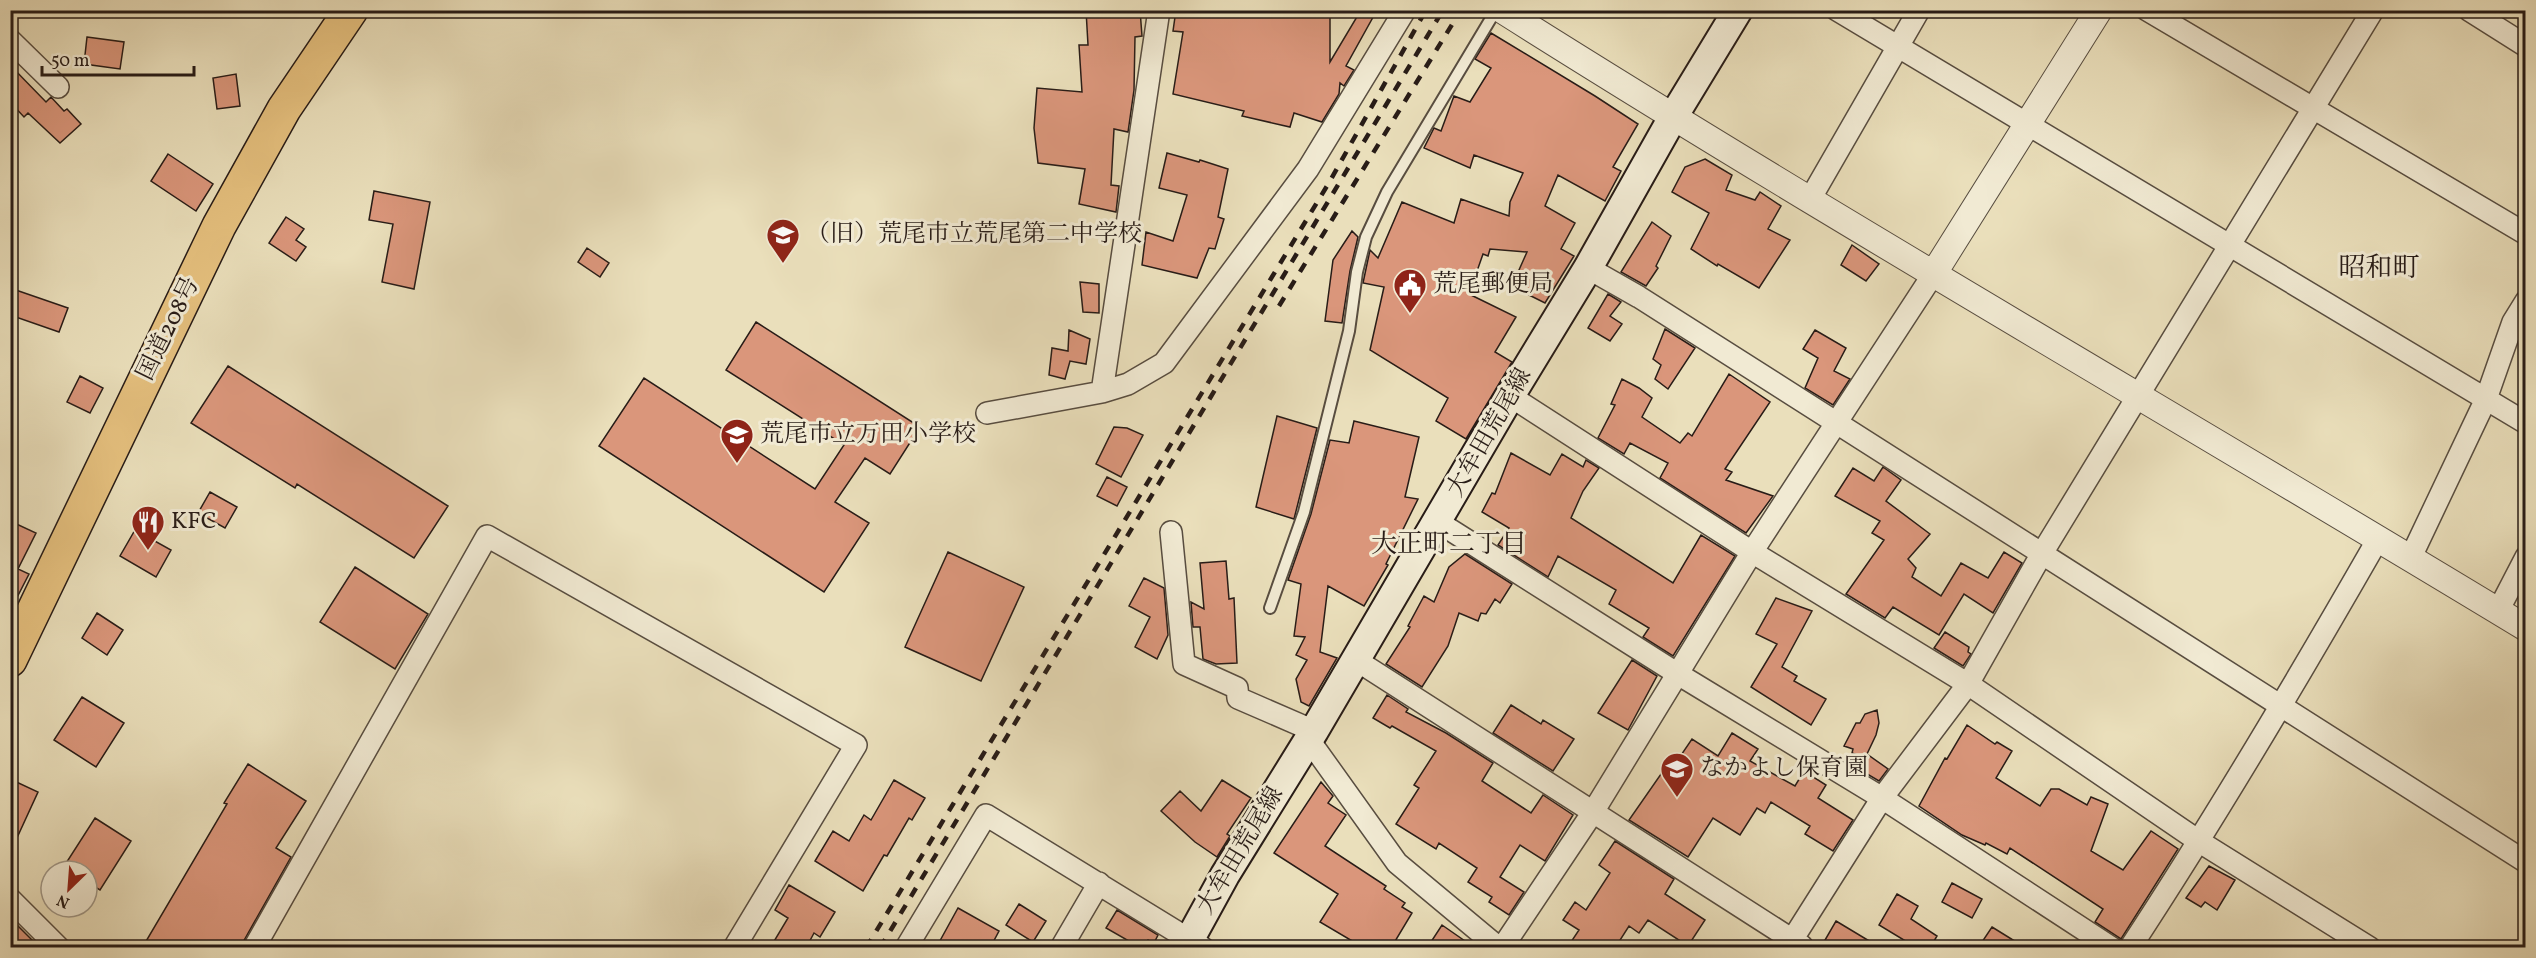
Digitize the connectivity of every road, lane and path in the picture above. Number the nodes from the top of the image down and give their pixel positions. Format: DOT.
graph roads {
  1 [pos="351,10"];
  2 [pos="1159,10"];
  3 [pos="1405,10"];
  4 [pos="1496,10"];
  5 [pos="1502,10"];
  6 [pos="1738,10"];
  7 [pos="1837,10"];
  8 [pos="1919,10"];
  9 [pos="2099,10"];
  10 [pos="2147,10"];
  11 [pos="2373,10"];
  12 [pos="2469,10"];
  13 [pos="10,40"];
  14 [pos="1898,45"];
  15 [pos="2526,46"];
  16 [pos="58,87"];
  17 [pos="2312,108"];
  18 [pos="1673,117"];
  19 [pos="2028,123"];
  20 [pos="1809,201"];
  21 [pos="2526,234"];
  22 [pos="2229,245"];
  23 [pos="1588,268"];
  24 [pos="1934,273"];
  25 [pos="2526,301"];
  26 [pos="1102,392"];
  27 [pos="2139,395"];
  28 [pos="1510,396"];
  29 [pos="2486,399"];
  30 [pos="987,413"];
  31 [pos="2526,423"];
  32 [pos="1837,424"];
  33 [pos="1438,522"];
  34 [pos="1171,532"];
  35 [pos="2378,539"];
  36 [pos="1752,552"];
  37 [pos="2041,555"];
  38 [pos="2526,557"];
  39 [pos="2410,559"];
  40 [pos="1270,608"];
  41 [pos="2498,611"];
  42 [pos="2526,628"];
  43 [pos="10,660"];
  44 [pos="1356,660"];
  45 [pos="1678,674"];
  46 [pos="1968,684"];
  47 [pos="2282,707"];
  48 [pos="1312,736"];
  49 [pos="1881,798"];
  50 [pos="1593,812"];
  51 [pos="2200,842"];
  52 [pos="2526,861"];
  53 [pos="1099,883"];
  54 [pos="10,899"];
  55 [pos="1192,944"];
  56 [pos="1795,945"];
  57 [pos="59,948"];
  58 [pos="254,948"];
  59 [pos="734,948"];
  60 [pos="906,948"];
  61 [pos="1061,948"];
  62 [pos="1500,948"];
  63 [pos="2112,948"];
  64 [pos="2130,948"];
  65 [pos="2370,948"];
  1 -- 43 [label="highway, 国道208号"];
  2 -- 26 [label="street"];
  3 -- 26 [label="street"];
  4 -- 40 [label="lane"];
  5 -- 18 [label="street"];
  6 -- 18 [label="main road, 大牟田荒尾線"];
  7 -- 14 [label="street"];
  8 -- 14 [label="street"];
  9 -- 19 [label="street"];
  10 -- 17 [label="street"];
  11 -- 17 [label="street"];
  12 -- 15 [label="street"];
  13 -- 16 [label="street"];
  14 -- 19 [label="street"];
  14 -- 20 [label="street"];
  17 -- 21 [label="street"];
  17 -- 22 [label="street"];
  18 -- 20 [label="street"];
  18 -- 23 [label="main road, 大牟田荒尾線"];
  19 -- 22 [label="street"];
  19 -- 24 [label="street"];
  20 -- 24 [label="street"];
  22 -- 27 [label="street"];
  22 -- 29 [label="street"];
  23 -- 28 [label="main road, 大牟田荒尾線"];
  23 -- 32 [label="street"];
  24 -- 27 [label="street"];
  24 -- 32 [label="street"];
  25 -- 29 [label="street"];
  26 -- 30 [label="street"];
  27 -- 35 [label="street"];
  27 -- 37 [label="street"];
  28 -- 33 [label="main road, 大牟田荒尾線"];
  28 -- 36 [label="street"];
  29 -- 31 [label="street"];
  29 -- 39 [label="street"];
  32 -- 36 [label="street"];
  32 -- 37 [label="street"];
  33 -- 44 [label="main road, 大牟田荒尾線"];
  33 -- 45 [label="street"];
  34 -- 48 [label="street"];
  35 -- 39 [label="street"];
  35 -- 47 [label="street"];
  36 -- 45 [label="street"];
  36 -- 46 [label="street"];
  37 -- 46 [label="street"];
  37 -- 47 [label="street"];
  38 -- 41 [label="street"];
  39 -- 41 [label="street"];
  41 -- 42 [label="street"];
  44 -- 48 [label="main road, 大牟田荒尾線"];
  44 -- 50 [label="street"];
  45 -- 49 [label="street"];
  45 -- 50 [label="street"];
  46 -- 49 [label="street"];
  46 -- 51 [label="street"];
  47 -- 51 [label="street"];
  47 -- 52 [label="street"];
  48 -- 55 [label="main road, 大牟田荒尾線"];
  48 -- 62 [label="street"];
  49 -- 56 [label="street"];
  49 -- 63 [label="street"];
  50 -- 56 [label="street"];
  50 -- 62 [label="street"];
  51 -- 64 [label="street"];
  51 -- 65 [label="street"];
  53 -- 55 [label="street"];
  53 -- 60 [label="street"];
  53 -- 61 [label="street"];
  54 -- 57 [label="street"];
  58 -- 59 [label="street"];
}
